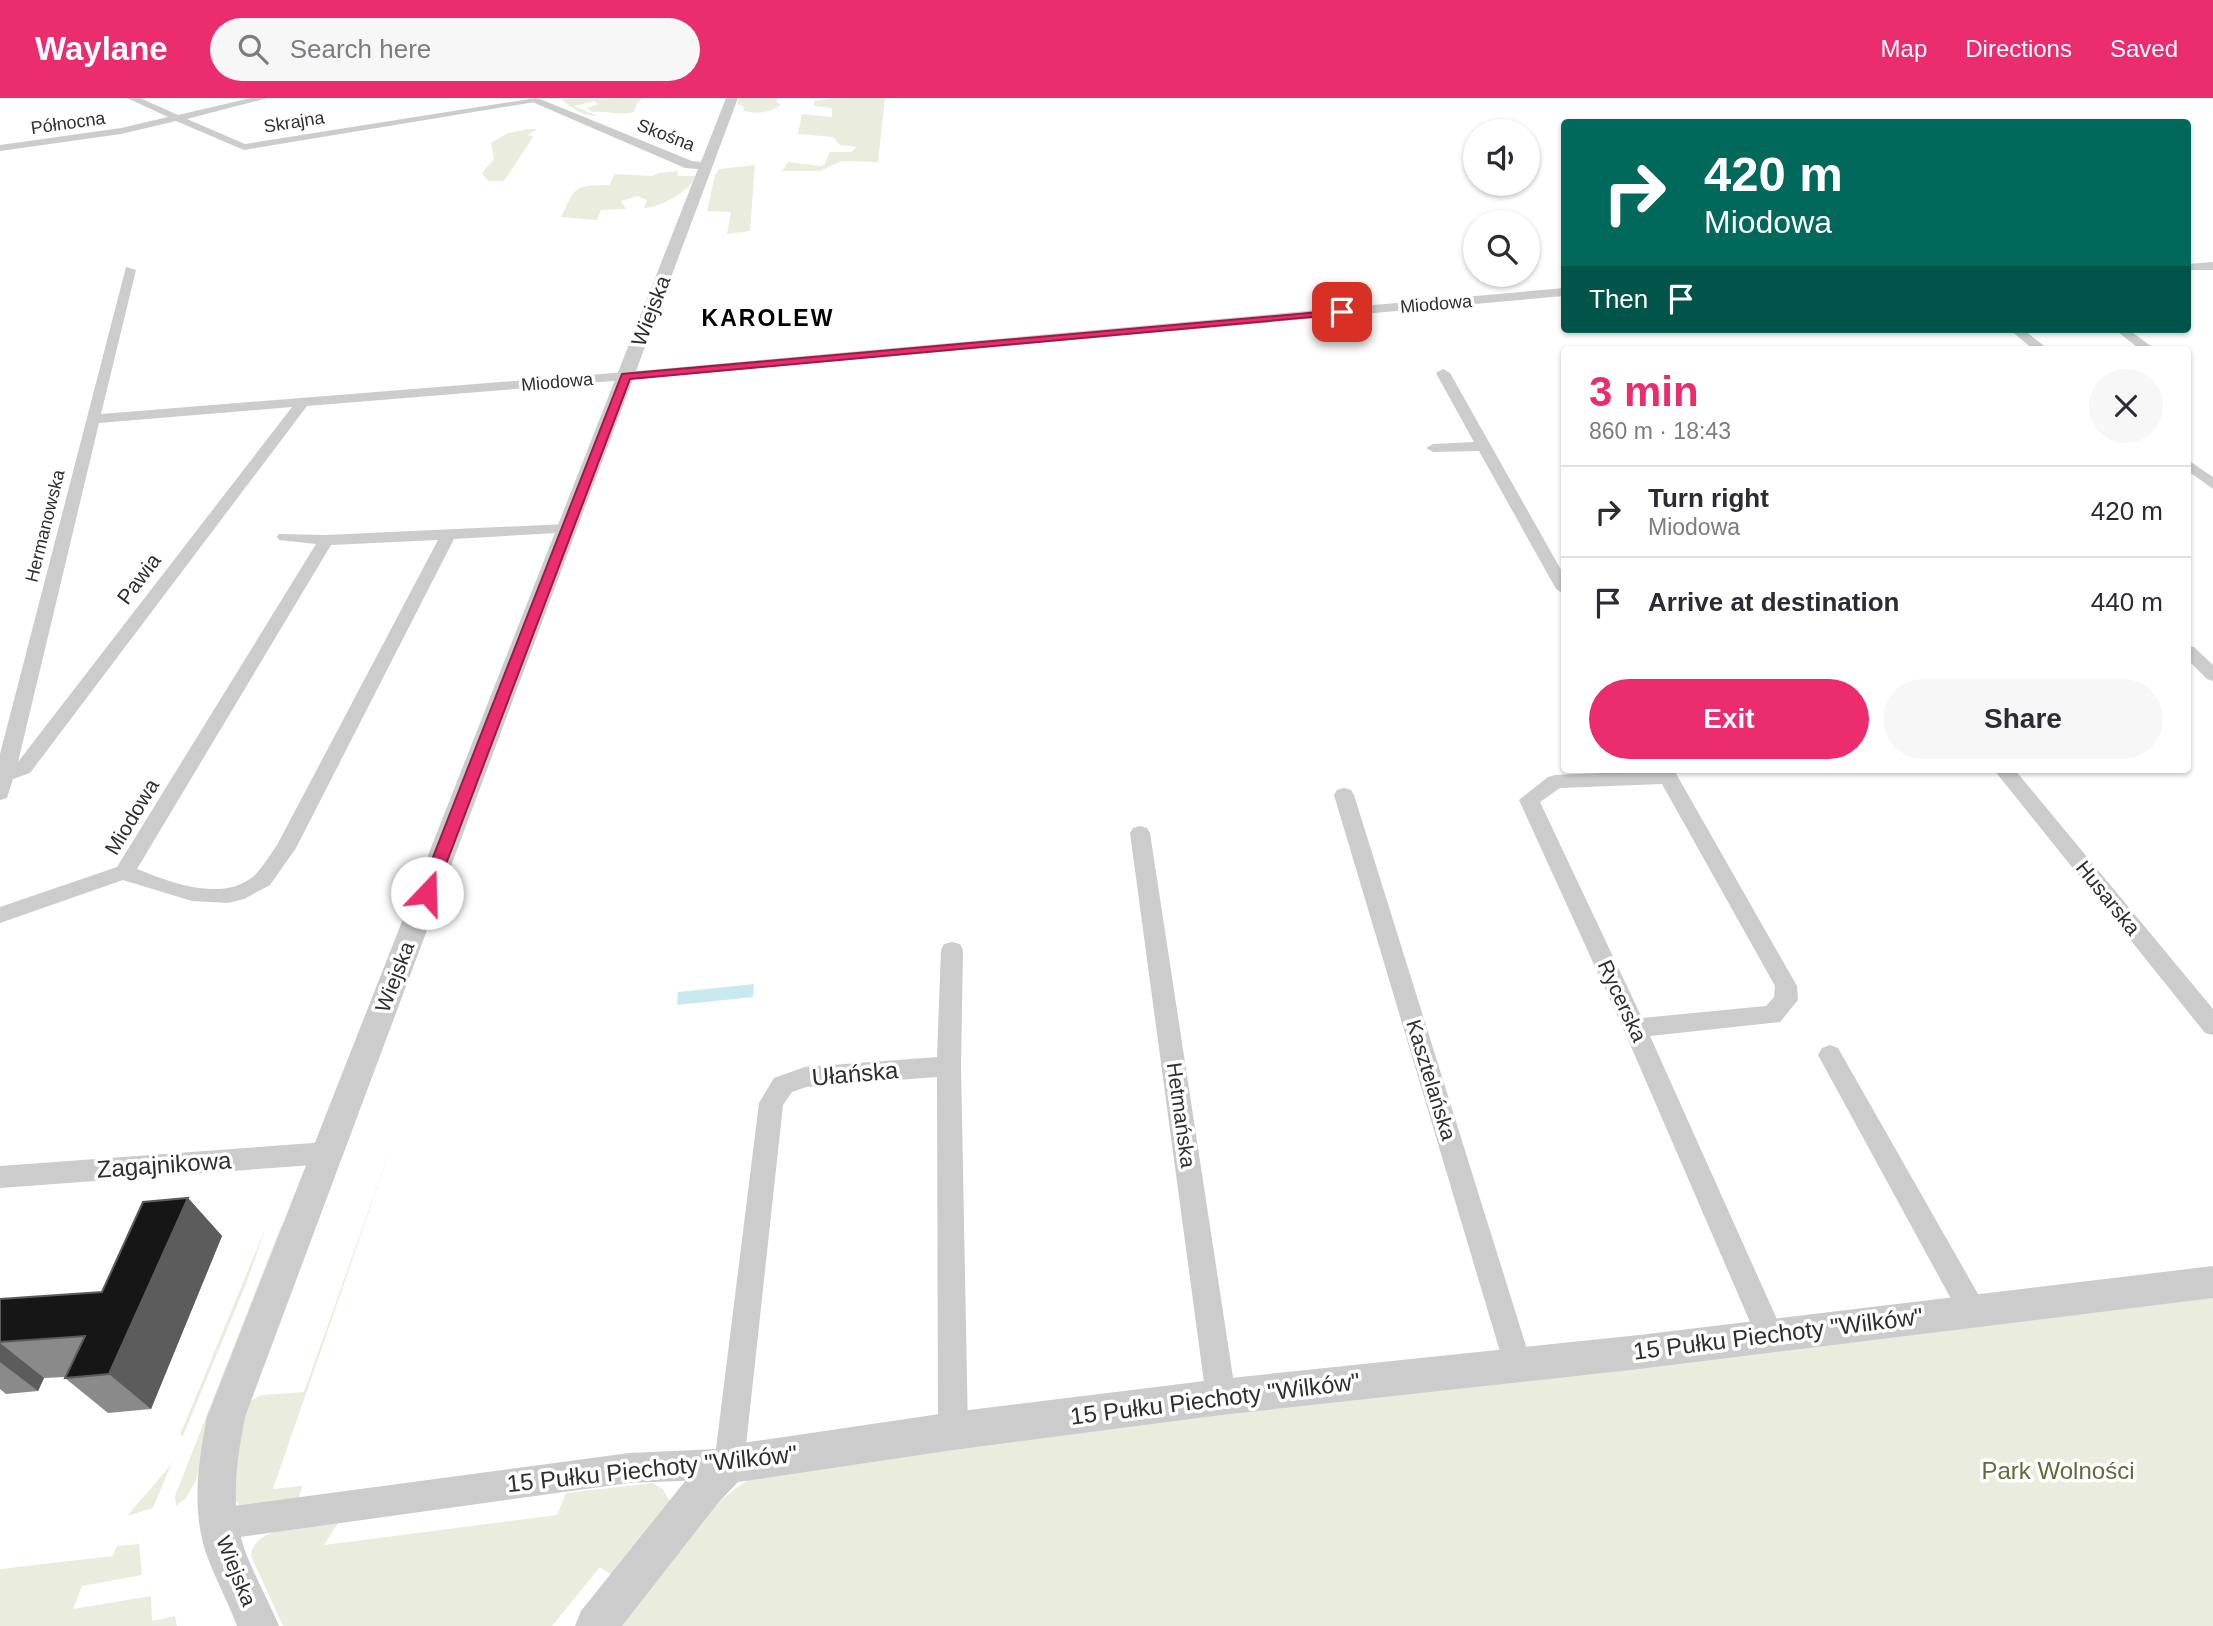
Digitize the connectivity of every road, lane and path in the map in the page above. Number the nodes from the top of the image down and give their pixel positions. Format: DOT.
graph roads {
  1 [pos="132,98"];
  2 [pos="263,98"];
  3 [pos="500,98"];
  4 [pos="554,98"];
  5 [pos="732,98"];
  6 [pos="536,101"];
  7 [pos="514,104"];
  8 [pos="177,118"];
  9 [pos="0,148"];
  10 [pos="707,166"];
  11 [pos="2213,266"];
  12 [pos="2191,267"];
  13 [pos="130,270"];
  14 [pos="1561,292"];
  15 [pos="2020,333"];
  16 [pos="2126,333"];
  17 [pos="2037,346"];
  18 [pos="2143,346"];
  19 [pos="1443,373"];
  20 [pos="626,376"];
  21 [pos="303,402"];
  22 [pos="93,419"];
  23 [pos="1484,446"];
  24 [pos="1433,448"];
  25 [pos="2191,466"];
  26 [pos="2213,484"];
  27 [pos="566,530"];
  28 [pos="448,535"];
  29 [pos="285,537"];
  30 [pos="326,540"];
  31 [pos="1561,584"];
  32 [pos="2191,654"];
  33 [pos="2213,675"];
  34 [pos="2006,773"];
  35 [pos="1666,774"];
  36 [pos="5,775"];
  37 [pos="0,793"];
  38 [pos="1344,795"];
  39 [pos="1140,833"];
  40 [pos="124,872"];
  41 [pos="0,915"];
  42 [pos="952,950"];
  43 [pos="2213,1026"];
  44 [pos="1635,1028"];
  45 [pos="1830,1055"];
  46 [pos="949,1066"];
  47 [pos="327,1153"];
  48 [pos="0,1177"];
  49 [pos="2213,1282"];
  50 [pos="1972,1310"];
  51 [pos="1770,1335"];
  52 [pos="1518,1365"];
  53 [pos="1221,1398"];
  54 [pos="953,1431"];
  55 [pos="729,1464"];
  56 [pos="218,1524"];
  57 [pos="258,1626"];
  58 [pos="596,1626"];
  1 -- 8 [label="street"];
  2 -- 8 [label="street, Północna"];
  3 -- 7 [label="street"];
  4 -- 6 [label="street, Skrajna"];
  5 -- 10 [label="street, Wiejska"];
  6 -- 7 [label="street, Skrajna"];
  6 -- 10 [label="street, Skośna"];
  7 -- 8 [label="street, Skrajna"];
  8 -- 9 [label="street, Północna"];
  10 -- 20 [label="street, Wiejska"];
  11 -- 12 [label="street"];
  13 -- 22 [label="street, Hermanowska"];
  14 -- 20 [label="street, Miodowa"];
  15 -- 17 [label="street"];
  16 -- 18 [label="street"];
  19 -- 23 [label="street"];
  20 -- 21 [label="street, Miodowa"];
  20 -- 27 [label="street, Wiejska"];
  21 -- 22 [label="street, Miodowa"];
  21 -- 36 [label="street, Pawia"];
  22 -- 36 [label="street, Hermanowska"];
  23 -- 24 [label="street"];
  23 -- 31 [label="street"];
  25 -- 26 [label="street"];
  27 -- 28 [label="street"];
  27 -- 47 [label="street, Wiejska"];
  28 -- 30 [label="street"];
  28 -- 40 [label="street, Miodowa"];
  29 -- 30 [label="street"];
  30 -- 40 [label="street, Miodowa"];
  32 -- 33 [label="street"];
  34 -- 43 [label="street, Husarska"];
  35 -- 44 [label="street, Rycerska"];
  35 -- 44 [label="street"];
  36 -- 37 [label="street, Hermanowska"];
  38 -- 52 [label="street, Kasztelańska"];
  39 -- 53 [label="street, Hetmańska"];
  40 -- 41 [label="street"];
  42 -- 46 [label="street"];
  44 -- 51 [label="street, Rycerska"];
  45 -- 50 [label="street"];
  46 -- 54 [label="street"];
  46 -- 55 [label="street, Ułańska"];
  47 -- 48 [label="street, Zagajnikowa"];
  47 -- 56 [label="street, Wiejska"];
  49 -- 50 [label="street, 15 Pułku Piechoty \"Wilków\""];
  50 -- 51 [label="street, 15 Pułku Piechoty \"Wilków\""];
  51 -- 52 [label="street, 15 Pułku Piechoty \"Wilków\""];
  52 -- 53 [label="street, 15 Pułku Piechoty \"Wilków\""];
  53 -- 54 [label="street, 15 Pułku Piechoty \"Wilków\""];
  54 -- 55 [label="street, 15 Pułku Piechoty \"Wilków\""];
  55 -- 56 [label="street, 15 Pułku Piechoty \"Wilków\""];
  55 -- 58 [label="street"];
  56 -- 57 [label="street, Wiejska"];
}
